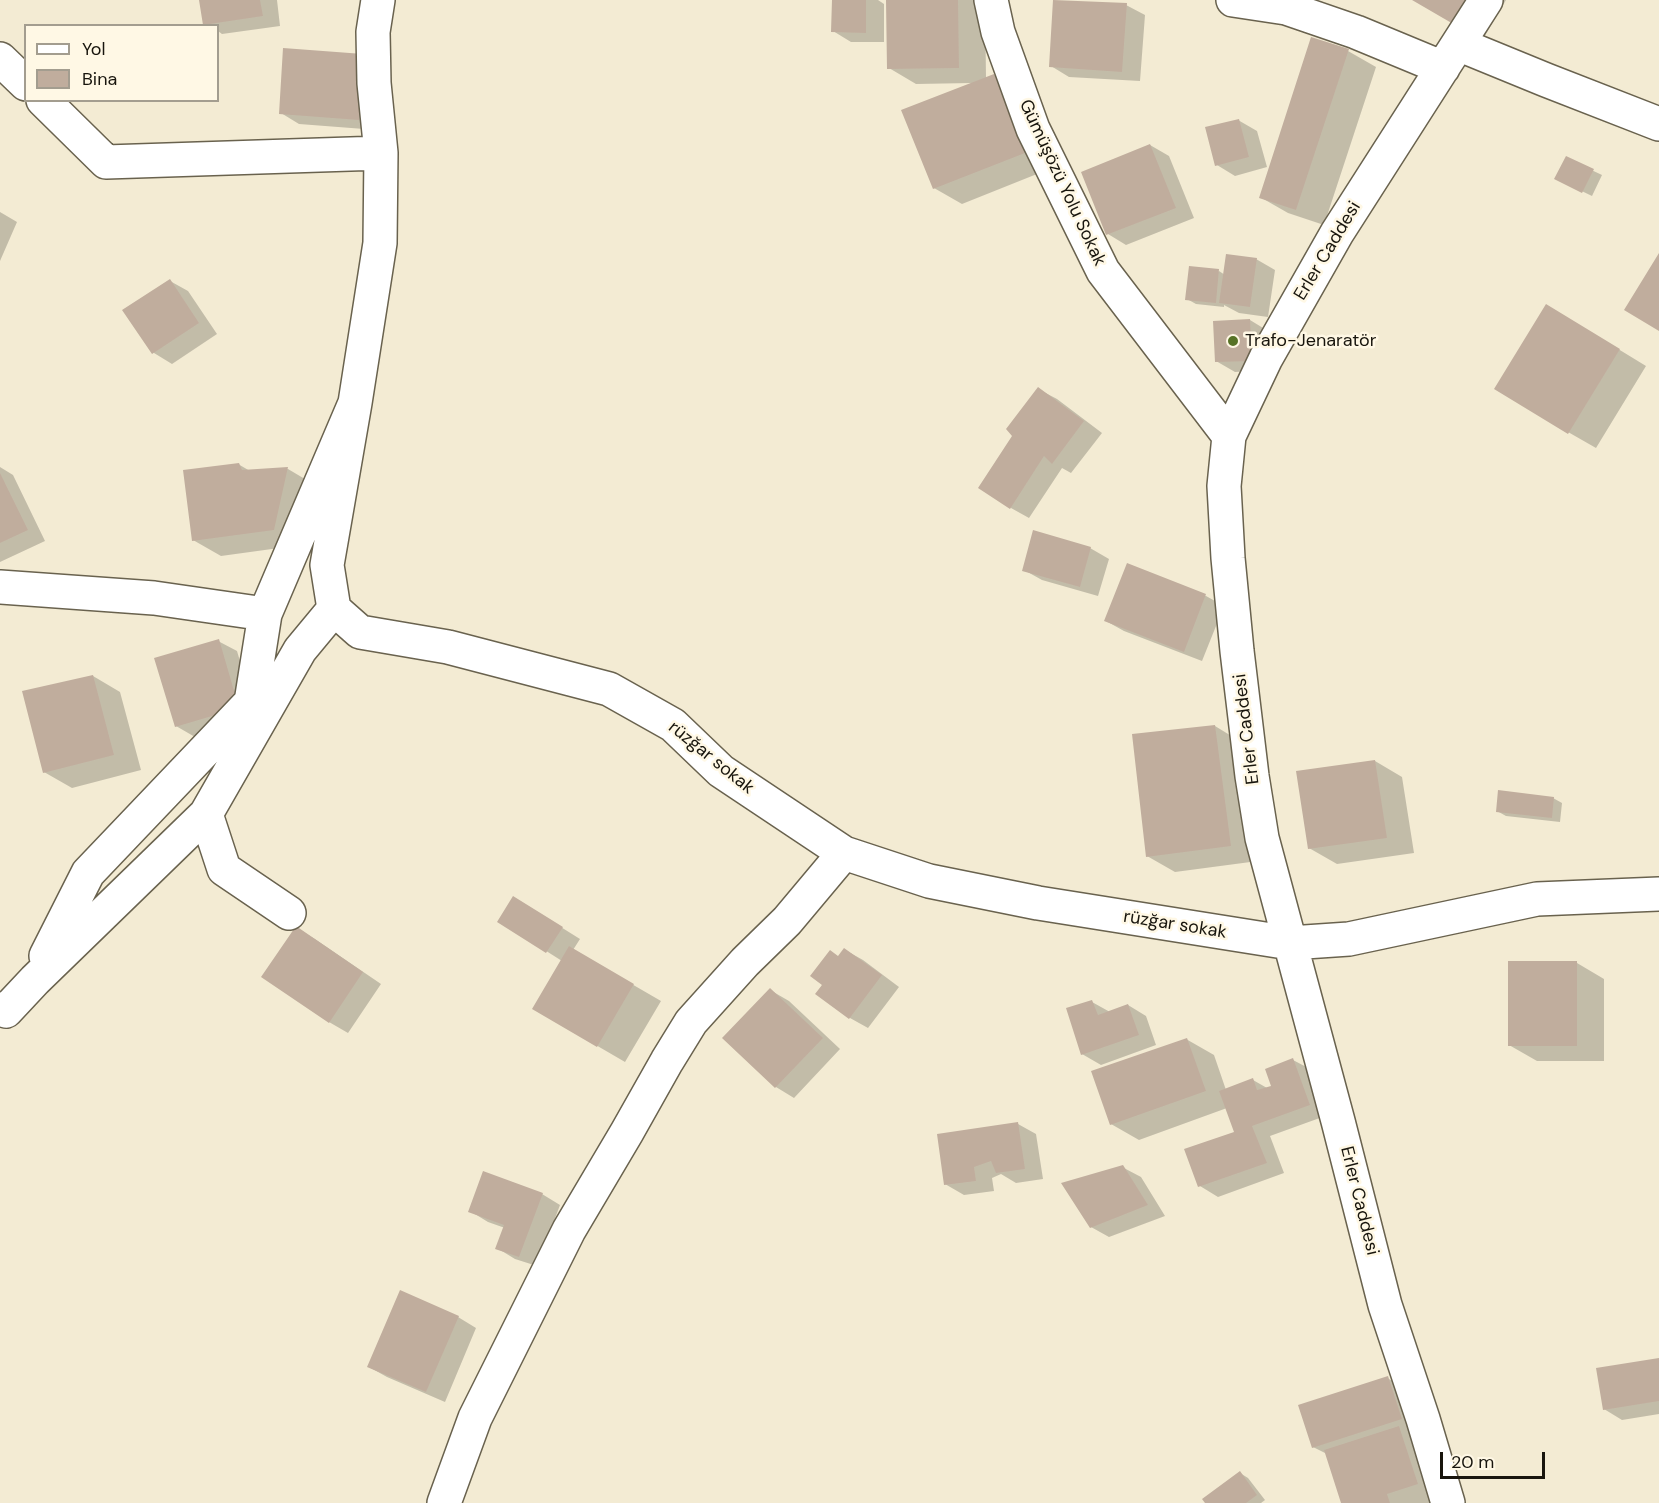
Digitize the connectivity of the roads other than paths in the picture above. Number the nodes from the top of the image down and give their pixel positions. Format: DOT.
graph roads {
  1 [pos="378,0"];
  2 [pos="991,0"];
  3 [pos="1233,0"];
  4 [pos="1486,0"];
  5 [pos="1450,56"];
  6 [pos="0,59"];
  7 [pos="24,82"];
  8 [pos="45,102"];
  9 [pos="1659,124"];
  10 [pos="381,153"];
  11 [pos="355,403"];
  12 [pos="1229,436"];
  13 [pos="0,587"];
  14 [pos="334,609"];
  15 [pos="265,614"];
  16 [pos="206,814"];
  17 [pos="844,853"];
  18 [pos="1659,894"];
  19 [pos="290,913"];
  20 [pos="1290,942"];
  21 [pos="34,980"];
  22 [pos="0,1009"];
  23 [pos="444,1503"];
  24 [pos="1448,1503"];
  1 -- 10 [label="street"];
  2 -- 12 [label="street, Gümüşözü Yolu Sokak"];
  3 -- 5 [label="street"];
  4 -- 5 [label="street, Erler Caddesi"];
  5 -- 9 [label="street"];
  5 -- 12 [label="street, Erler Caddesi"];
  6 -- 7 [label="street"];
  8 -- 10 [label="street"];
  10 -- 11 [label="street"];
  11 -- 14 [label="street"];
  11 -- 15 [label="street"];
  12 -- 20 [label="street, Erler Caddesi"];
  13 -- 15 [label="street"];
  14 -- 16 [label="street"];
  14 -- 17 [label="street, rüzğar sokak"];
  15 -- 21 [label="street"];
  16 -- 19 [label="street"];
  16 -- 21 [label="street"];
  17 -- 20 [label="street, rüzğar sokak"];
  17 -- 23 [label="street"];
  18 -- 20 [label="street, rüzğar sokak"];
  20 -- 24 [label="street, Erler Caddesi"];
  21 -- 22 [label="street"];
}
